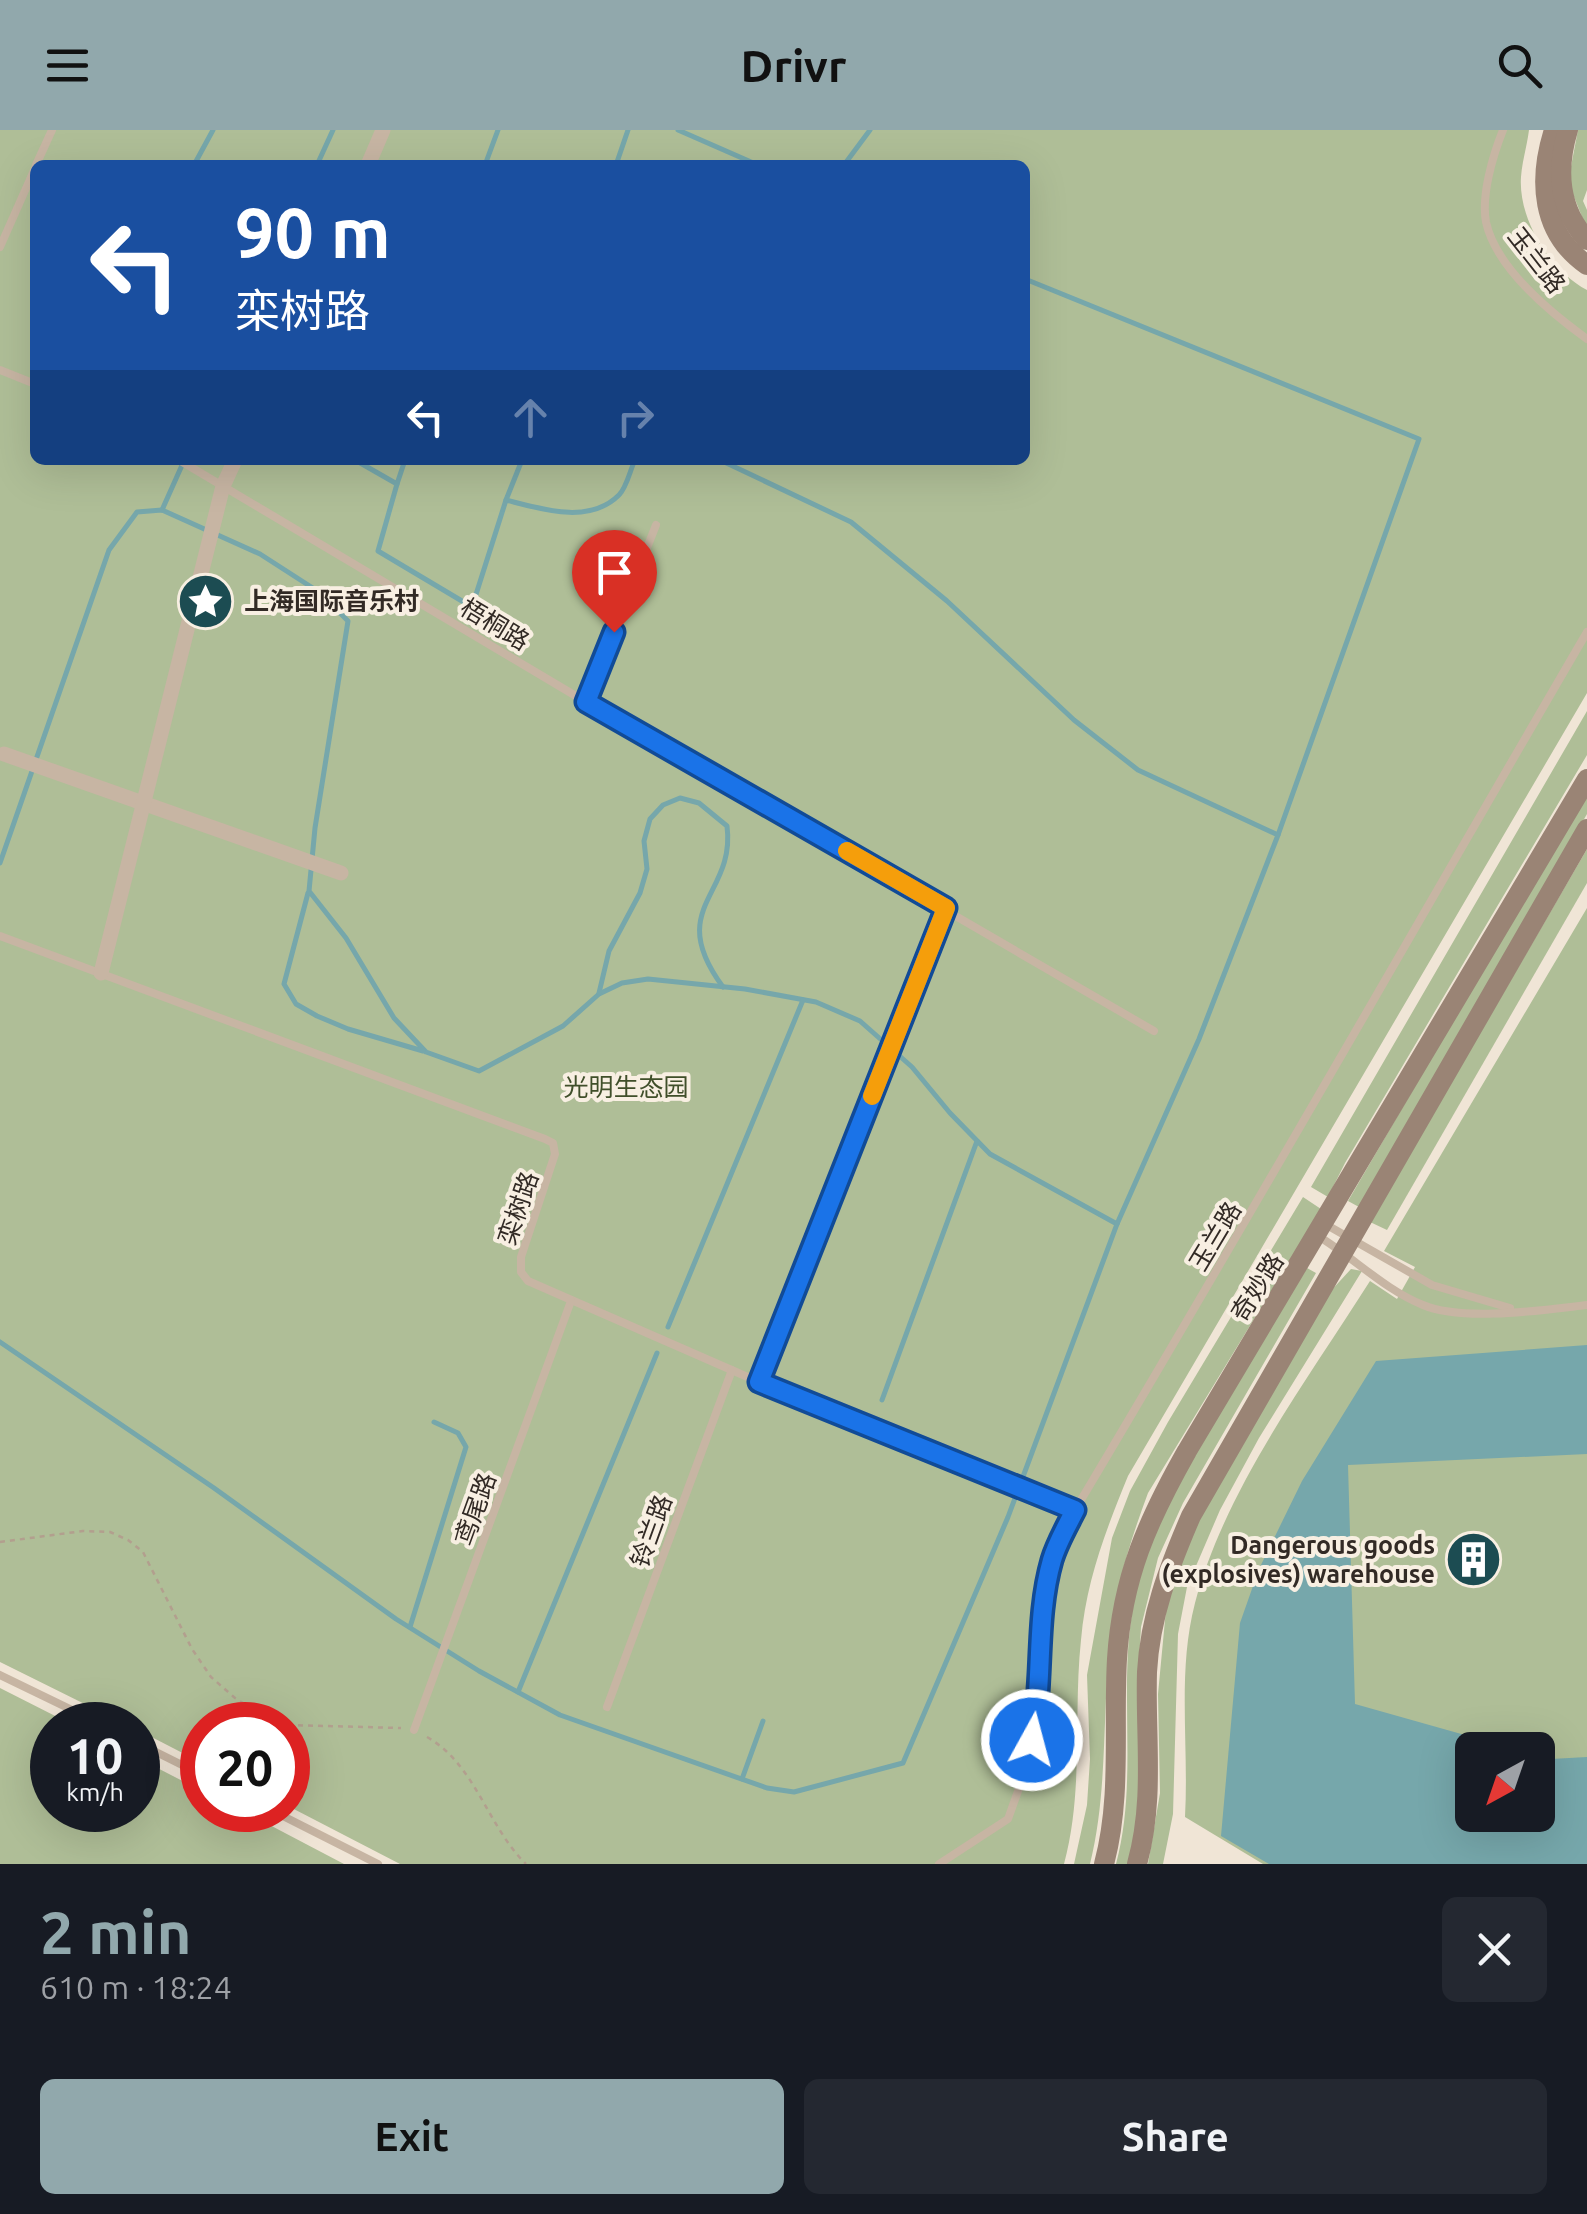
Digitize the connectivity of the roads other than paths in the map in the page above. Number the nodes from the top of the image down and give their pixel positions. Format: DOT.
graph roads {
  1 [pos="52,130"];
  2 [pos="384,130"];
  3 [pos="1503,130"];
  4 [pos="1554,130"];
  5 [pos="1568,130"];
  6 [pos="39,160"];
  7 [pos="370,160"];
  8 [pos="30,180"];
  9 [pos="1587,240"];
  10 [pos="0,247"];
  11 [pos="1587,266"];
  12 [pos="1587,339"];
  13 [pos="0,370"];
  14 [pos="30,382"];
  15 [pos="189,465"];
  16 [pos="233,465"];
  17 [pos="224,486"];
  18 [pos="656,526"];
  19 [pos="1587,632"];
  20 [pos="586,702"];
  21 [pos="4,754"];
  22 [pos="1587,780"];
  23 [pos="144,803"];
  24 [pos="1587,829"];
  25 [pos="341,873"];
  26 [pos="946,908"];
  27 [pos="0,936"];
  28 [pos="101,974"];
  29 [pos="1154,1031"];
  30 [pos="1322,1230"];
  31 [pos="1346,1244"];
  32 [pos="571,1300"];
  33 [pos="1587,1304"];
  34 [pos="1524,1312"];
  35 [pos="732,1370"];
  36 [pos="759,1382"];
  37 [pos="1075,1510"];
  38 [pos="0,1675"];
  39 [pos="55,1702"];
  40 [pos="608,1707"];
  41 [pos="414,1730"];
  42 [pos="310,1830"];
  43 [pos="378,1864"];
  44 [pos="939,1864"];
  45 [pos="1104,1864"];
  46 [pos="1138,1864"];
  1 -- 6 [label="lane"];
  2 -- 7 [label="street"];
  3 -- 12 [label="lane, 玉兰路"];
  4 -- 11 [label="street"];
  5 -- 9 [label="street"];
  8 -- 10 [label="lane"];
  13 -- 14 [label="lane"];
  15 -- 17 [label="lane, 梧桐路"];
  16 -- 17 [label="street"];
  17 -- 20 [label="lane, 梧桐路"];
  17 -- 23 [label="street"];
  18 -- 20 [label="lane"];
  19 -- 37 [label="lane, 玉兰路"];
  20 -- 26 [label="lane, 梧桐路"];
  21 -- 23 [label="street"];
  22 -- 30 [label="street, 奇妙路"];
  23 -- 25 [label="street"];
  23 -- 28 [label="street"];
  24 -- 31 [label="street"];
  26 -- 29 [label="lane, 梧桐路"];
  26 -- 36 [label="lane"];
  27 -- 28 [label="lane, 栾树路"];
  28 -- 32 [label="lane, 栾树路"];
  30 -- 31 [label="lane"];
  30 -- 31 [label="lane"];
  30 -- 45 [label="street, 奇妙路"];
  31 -- 34 [label="lane"];
  31 -- 34 [label="lane"];
  31 -- 46 [label="street"];
  32 -- 35 [label="lane, 栾树路"];
  32 -- 41 [label="lane, 鸢尾路"];
  33 -- 34 [label="lane"];
  35 -- 36 [label="lane, 栾树路"];
  35 -- 40 [label="lane, 铃兰路"];
  36 -- 37 [label="lane, 栾树路"];
  37 -- 44 [label="lane, 玉兰路"];
  38 -- 39 [label="lane"];
  42 -- 43 [label="lane"];
}
